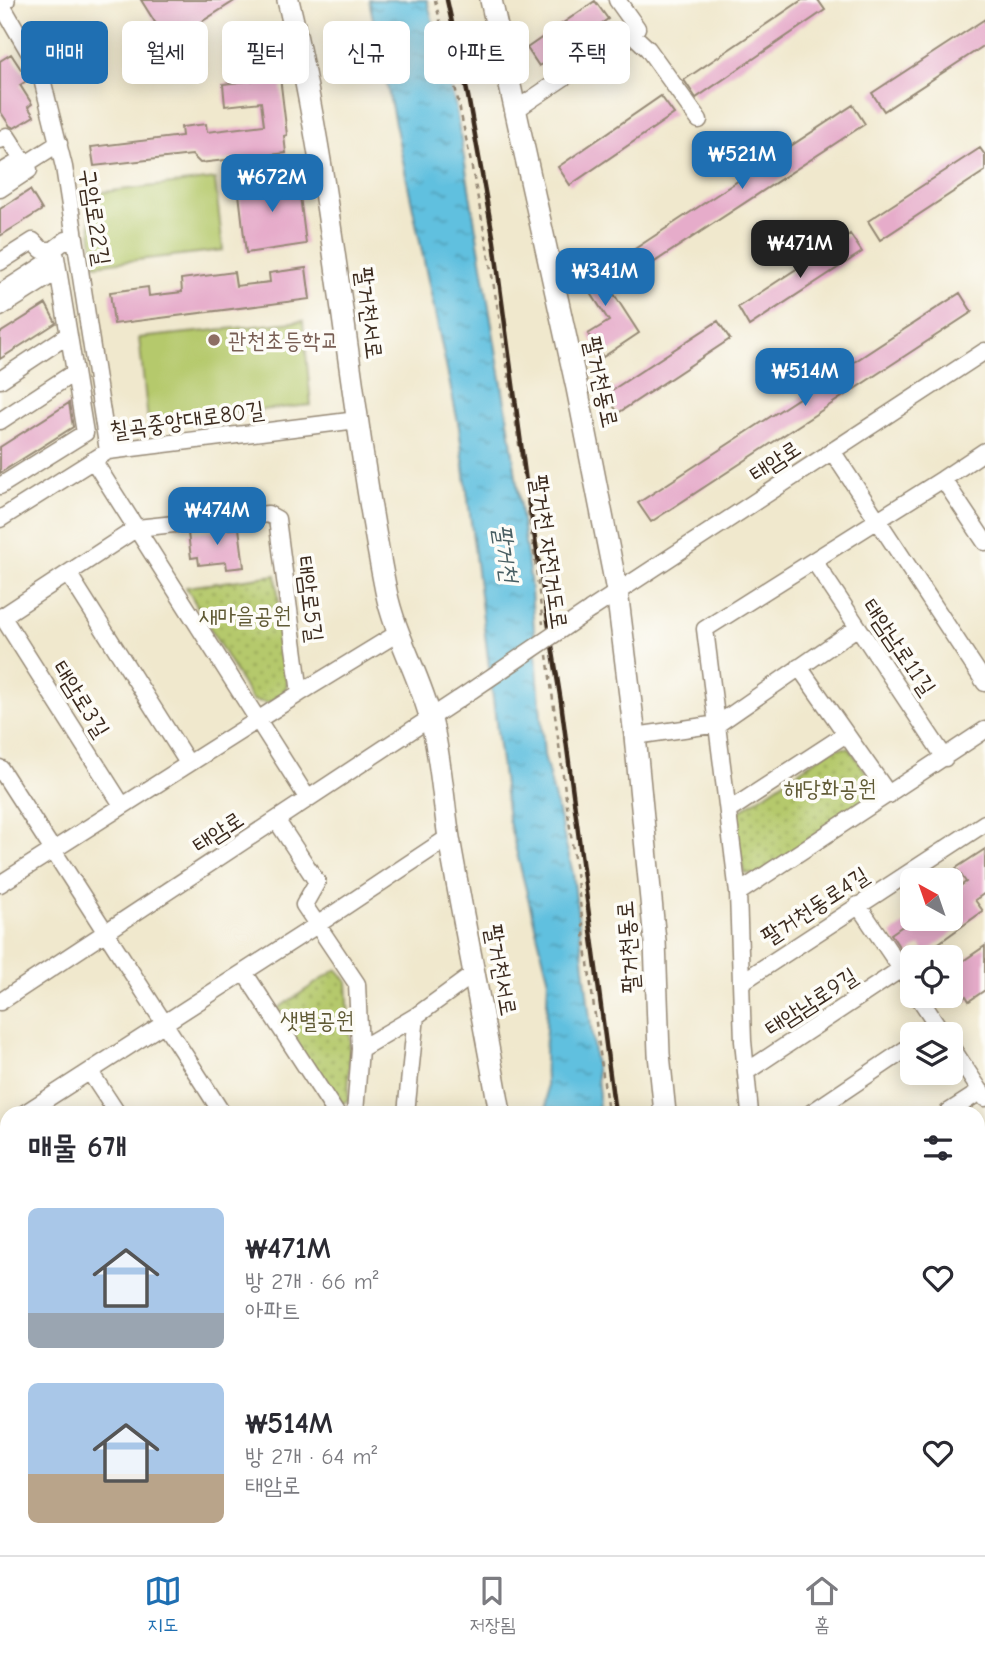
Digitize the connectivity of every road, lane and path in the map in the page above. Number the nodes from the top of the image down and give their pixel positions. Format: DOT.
graph roads {
  1 [pos="288,0"];
  2 [pos="435,0"];
  3 [pos="491,0"];
  4 [pos="617,0"];
  5 [pos="1,2"];
  6 [pos="630,32"];
  7 [pos="554,84"];
  8 [pos="514,111"];
  9 [pos="699,120"];
  10 [pos="3,138"];
  11 [pos="59,143"];
  12 [pos="26,164"];
  13 [pos="0,173"];
  14 [pos="0,189"];
  15 [pos="75,238"];
  16 [pos="55,259"];
  17 [pos="0,262"];
  18 [pos="0,293"];
  19 [pos="0,309"];
  20 [pos="68,335"];
  21 [pos="985,351"];
  22 [pos="75,372"];
  23 [pos="0,380"];
  24 [pos="357,420"];
  25 [pos="0,421"];
  26 [pos="0,427"];
  27 [pos="0,433"];
  28 [pos="832,451"];
  29 [pos="985,451"];
  30 [pos="108,452"];
  31 [pos="93,460"];
  32 [pos="943,479"];
  33 [pos="0,486"];
  34 [pos="0,519"];
  35 [pos="878,521"];
  36 [pos="137,528"];
  37 [pos="985,542"];
  38 [pos="814,561"];
  39 [pos="68,573"];
  40 [pos="617,591"];
  41 [pos="33,597"];
  42 [pos="1,617"];
  43 [pos="544,625"];
  44 [pos="858,627"];
  45 [pos="398,633"];
  46 [pos="547,651"];
  47 [pos="799,667"];
  48 [pos="985,683"];
  49 [pos="300,693"];
  50 [pos="257,719"];
  51 [pos="431,719"];
  52 [pos="718,724"];
  53 [pos="985,730"];
  54 [pos="846,734"];
  55 [pos="635,736"];
  56 [pos="945,758"];
  57 [pos="188,763"];
  58 [pos="0,768"];
  59 [pos="889,795"];
  60 [pos="308,799"];
  61 [pos="122,805"];
  62 [pos="728,811"];
  63 [pos="277,821"];
  64 [pos="985,823"];
  65 [pos="449,837"];
  66 [pos="52,850"];
  67 [pos="0,884"];
  68 [pos="738,893"];
  69 [pos="858,905"];
  70 [pos="317,925"];
  71 [pos="106,934"];
  72 [pos="900,968"];
  73 [pos="900,970"];
  74 [pos="244,972"];
  75 [pos="475,973"];
  76 [pos="742,982"];
  77 [pos="0,1002"];
  78 [pos="416,1016"];
  79 [pos="164,1024"];
  80 [pos="360,1049"];
  81 [pos="900,1053"];
  82 [pos="963,1065"];
  83 [pos="90,1072"];
  84 [pos="746,1072"];
  85 [pos="983,1095"];
  86 [pos="36,1106"];
  87 [pos="112,1106"];
  88 [pos="217,1106"];
  89 [pos="331,1106"];
  90 [pos="356,1106"];
  91 [pos="407,1106"];
  92 [pos="499,1106"];
  93 [pos="607,1106"];
  94 [pos="664,1106"];
  95 [pos="749,1106"];
  96 [pos="821,1106"];
  97 [pos="961,1106"];
  1 -- 24 [label="main road, 팔거천서로"];
  2 -- 43 [label="path, 팔거천 자전거도로"];
  3 -- 8 [label="main road, 팔거천동로"];
  4 -- 6 [label="street"];
  5 -- 11 [label="street, 구암로22길"];
  6 -- 9 [label="street"];
  7 -- 8 [label="street"];
  8 -- 40 [label="main road, 팔거천동로"];
  10 -- 12 [label="street"];
  11 -- 12 [label="street"];
  11 -- 15 [label="street, 구암로22길"];
  12 -- 13 [label="street"];
  12 -- 14 [label="street"];
  15 -- 16 [label="street"];
  15 -- 30 [label="street, 구암로22길"];
  16 -- 17 [label="street"];
  16 -- 18 [label="street"];
  16 -- 19 [label="street"];
  16 -- 20 [label="street"];
  20 -- 22 [label="street"];
  20 -- 23 [label="street"];
  21 -- 28 [label="street, 태암로"];
  22 -- 25 [label="street"];
  22 -- 33 [label="street"];
  24 -- 30 [label="street, 칠곡중앙대로80길"];
  24 -- 45 [label="main road, 팔거천서로"];
  26 -- 27 [label="street"];
  28 -- 35 [label="street"];
  28 -- 40 [label="street, 태암로"];
  29 -- 32 [label="street"];
  30 -- 31 [label="street, 칠곡중앙대로80길"];
  31 -- 34 [label="street, 칠곡중앙대로80길"];
  31 -- 36 [label="street"];
  32 -- 35 [label="street"];
  32 -- 37 [label="street"];
  35 -- 38 [label="street"];
  35 -- 48 [label="street"];
  36 -- 39 [label="street, 태암로5길"];
  36 -- 49 [label="street, 태암로5길"];
  36 -- 50 [label="street"];
  38 -- 44 [label="street, 태암남로11길"];
  38 -- 52 [label="street"];
  39 -- 41 [label="street, 태암로5길"];
  39 -- 57 [label="street"];
  40 -- 51 [label="street, 태암로, bridge"];
  40 -- 55 [label="main road, 팔거천동로"];
  41 -- 42 [label="street, 태암로3길"];
  42 -- 61 [label="street, 태암로3길"];
  44 -- 47 [label="street"];
  44 -- 56 [label="street, 태암남로11길"];
  45 -- 49 [label="street"];
  45 -- 51 [label="main road, 팔거천서로"];
  46 -- 93 [label="path, 팔거천 자전거도로"];
  47 -- 52 [label="street"];
  47 -- 54 [label="street"];
  49 -- 50 [label="street"];
  50 -- 57 [label="street"];
  50 -- 60 [label="street"];
  51 -- 60 [label="street, 태암로"];
  51 -- 65 [label="main road, 팔거천서로"];
  52 -- 55 [label="street"];
  52 -- 62 [label="street, 팔거천동로4길"];
  53 -- 56 [label="street"];
  54 -- 59 [label="street"];
  54 -- 62 [label="street"];
  55 -- 94 [label="main road, 팔거천동로"];
  56 -- 59 [label="street"];
  57 -- 61 [label="street"];
  58 -- 66 [label="street"];
  59 -- 68 [label="street"];
  60 -- 63 [label="street, 태암로"];
  61 -- 66 [label="street"];
  62 -- 68 [label="street, 팔거천동로4길"];
  63 -- 70 [label="street"];
  63 -- 71 [label="street, 태암로"];
  64 -- 69 [label="street, 팔거천동로4길"];
  65 -- 70 [label="street"];
  65 -- 75 [label="main road, 팔거천서로"];
  66 -- 67 [label="street"];
  66 -- 71 [label="street"];
  68 -- 76 [label="street, 팔거천동로4길"];
  69 -- 72 [label="street"];
  69 -- 76 [label="street, 팔거천동로4길"];
  70 -- 74 [label="street"];
  70 -- 80 [label="street"];
  71 -- 77 [label="street, 태암로"];
  71 -- 79 [label="street"];
  73 -- 84 [label="street, 태암남로9길"];
  74 -- 79 [label="street"];
  74 -- 89 [label="street"];
  75 -- 78 [label="street"];
  75 -- 92 [label="main road, 팔거천서로"];
  76 -- 84 [label="street, 팔거천동로4길"];
  78 -- 80 [label="street"];
  78 -- 91 [label="street"];
  79 -- 83 [label="street"];
  79 -- 88 [label="street"];
  80 -- 90 [label="street"];
  81 -- 96 [label="street"];
  82 -- 85 [label="street"];
  83 -- 86 [label="street"];
  83 -- 87 [label="street"];
  84 -- 95 [label="street, 팔거천동로4길"];
  85 -- 97 [label="street"];
}
